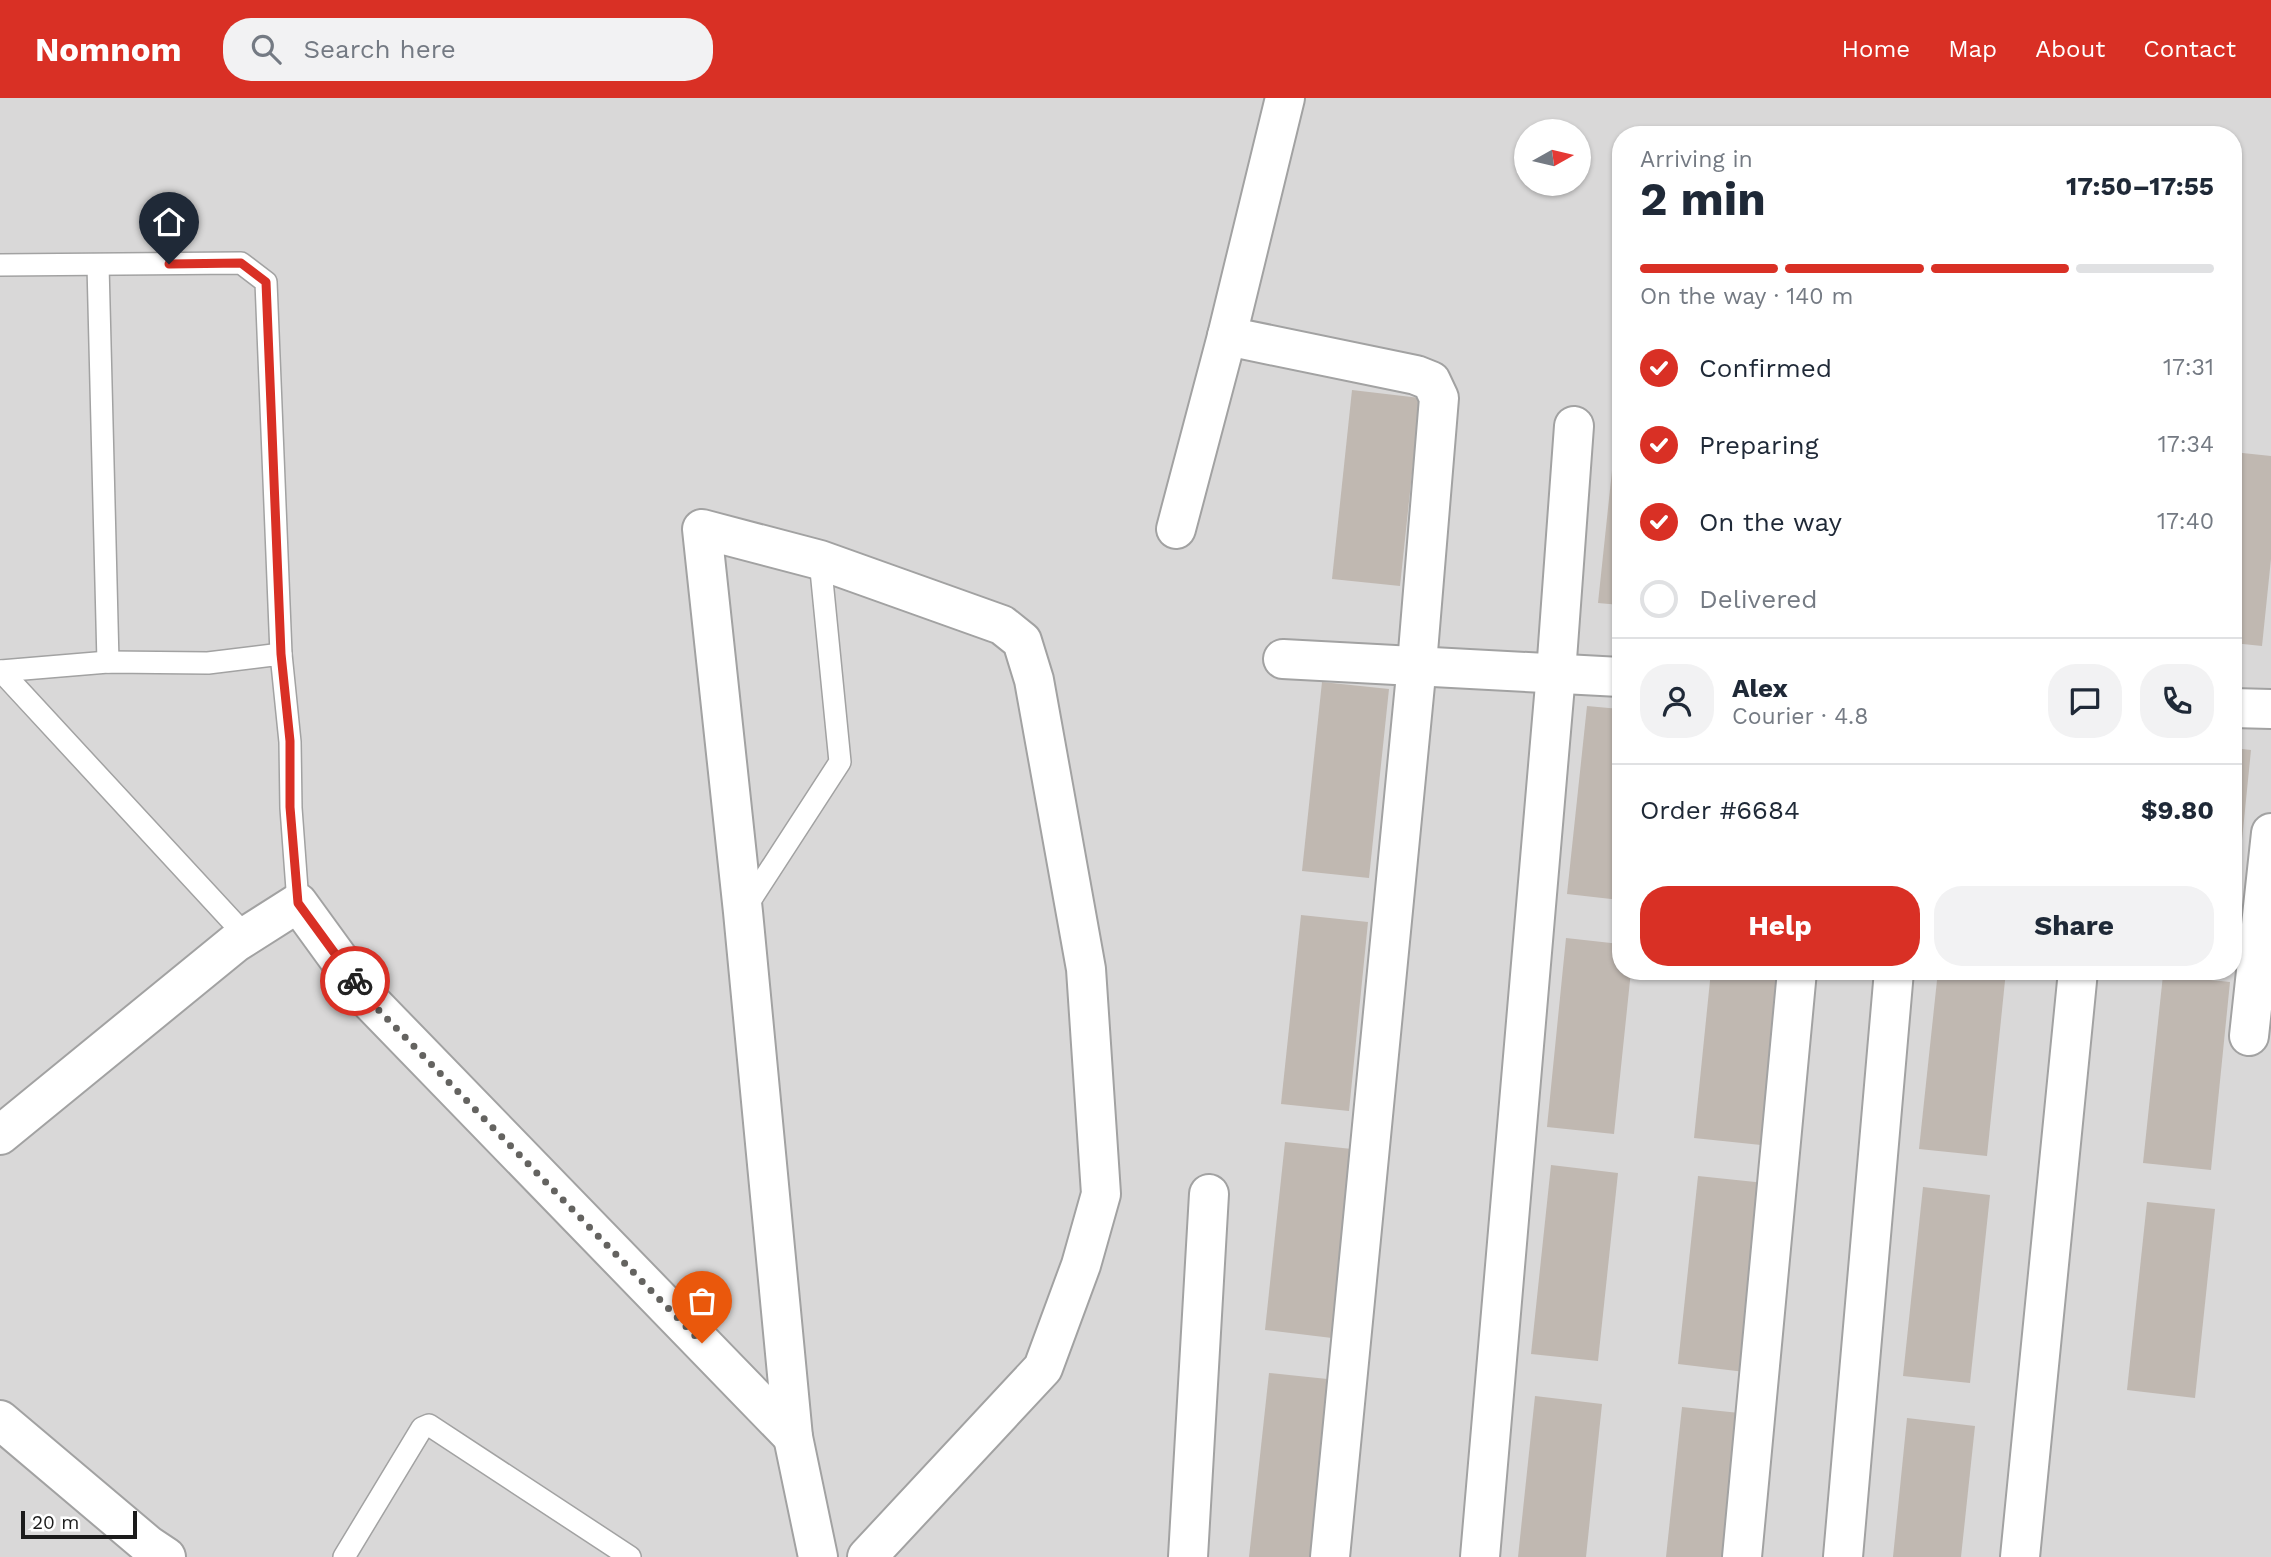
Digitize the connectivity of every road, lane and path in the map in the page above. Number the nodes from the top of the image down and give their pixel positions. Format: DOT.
graph roads {
  1 [pos="1285,98"];
  2 [pos="98,264"];
  3 [pos="0,265"];
  4 [pos="1227,336"];
  5 [pos="1574,426"];
  6 [pos="1176,529"];
  7 [pos="820,560"];
  8 [pos="281,654"];
  9 [pos="1283,659"];
  10 [pos="108,662"];
  11 [pos="1417,664"];
  12 [pos="1,671"];
  13 [pos="1556,673"];
  14 [pos="1612,676"];
  15 [pos="2242,708"];
  16 [pos="2271,709"];
  17 [pos="2271,833"];
  18 [pos="298,903"];
  19 [pos="743,912"];
  20 [pos="246,936"];
  21 [pos="1796,980"];
  22 [pos="1893,980"];
  23 [pos="2077,980"];
  24 [pos="2249,1036"];
  25 [pos="0,1135"];
  26 [pos="1209,1194"];
  27 [pos="0,1420"];
  28 [pos="793,1437"];
  29 [pos="166,1557"];
  30 [pos="344,1557"];
  31 [pos="630,1557"];
  32 [pos="818,1557"];
  33 [pos="867,1557"];
  34 [pos="1188,1557"];
  35 [pos="1330,1557"];
  36 [pos="1480,1557"];
  37 [pos="1742,1557"];
  38 [pos="1843,1557"];
  39 [pos="2020,1557"];
  1 -- 4 [label="street"];
  2 -- 3 [label="lane"];
  2 -- 8 [label="lane"];
  2 -- 10 [label="lane"];
  4 -- 6 [label="street"];
  4 -- 11 [label="street"];
  5 -- 13 [label="street"];
  7 -- 19 [label="lane"];
  7 -- 19 [label="street"];
  7 -- 33 [label="street"];
  8 -- 10 [label="lane"];
  8 -- 18 [label="lane"];
  9 -- 11 [label="street"];
  10 -- 12 [label="lane"];
  11 -- 13 [label="street"];
  11 -- 35 [label="street"];
  12 -- 20 [label="lane"];
  13 -- 14 [label="street"];
  13 -- 36 [label="street"];
  15 -- 16 [label="street"];
  17 -- 24 [label="street"];
  18 -- 20 [label="street"];
  18 -- 28 [label="street"];
  19 -- 28 [label="street"];
  20 -- 25 [label="street"];
  21 -- 37 [label="street"];
  22 -- 38 [label="street"];
  23 -- 39 [label="street"];
  26 -- 34 [label="street"];
  27 -- 29 [label="street"];
  28 -- 32 [label="street"];
  30 -- 31 [label="lane"];
}
